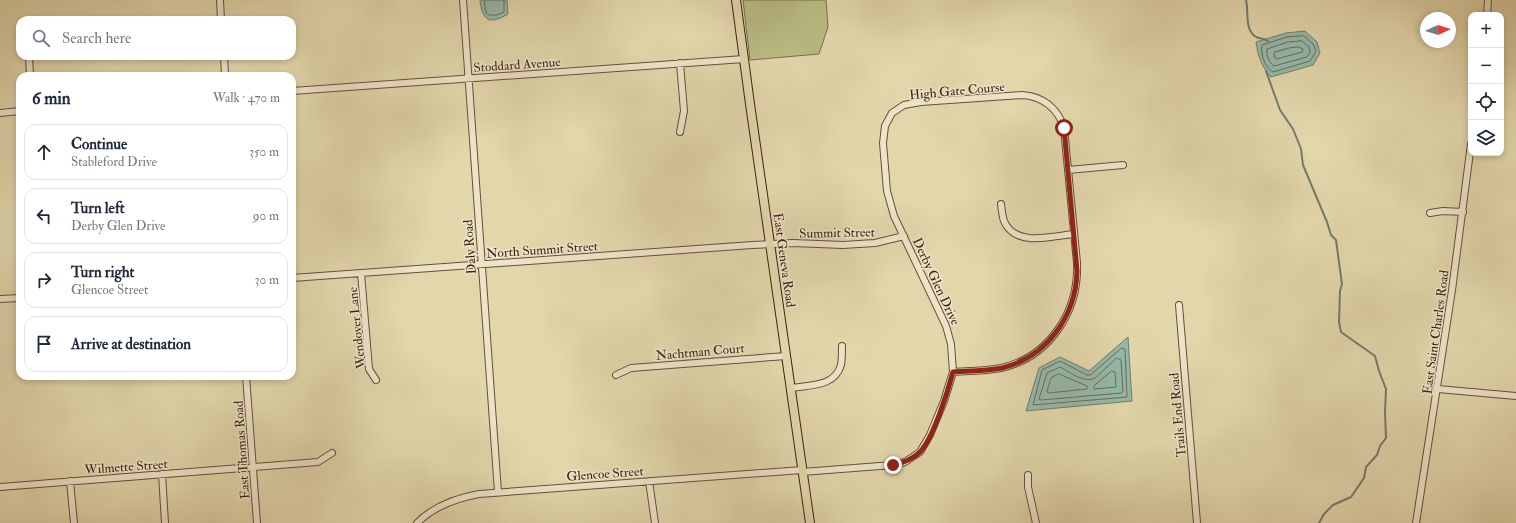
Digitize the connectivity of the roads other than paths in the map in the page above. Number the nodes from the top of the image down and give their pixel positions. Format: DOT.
graph roads {
  1 [pos="220,0"];
  2 [pos="462,0"];
  3 [pos="736,0"];
  4 [pos="1488,0"];
  5 [pos="1486,12"];
  6 [pos="221,16"];
  7 [pos="744,59"];
  8 [pos="29,60"];
  9 [pos="224,60"];
  10 [pos="680,63"];
  11 [pos="30,72"];
  12 [pos="225,72"];
  13 [pos="468,79"];
  14 [pos="296,91"];
  15 [pos="16,111"];
  16 [pos="0,113"];
  17 [pos="889,117"];
  18 [pos="680,132"];
  19 [pos="1470,156"];
  20 [pos="1122,165"];
  21 [pos="1068,170"];
  22 [pos="1001,204"];
  23 [pos="1463,212"];
  24 [pos="1430,213"];
  25 [pos="1074,234"];
  26 [pos="904,236"];
  27 [pos="770,244"];
  28 [pos="482,264"];
  29 [pos="361,273"];
  30 [pos="296,278"];
  31 [pos="16,298"];
  32 [pos="0,299"];
  33 [pos="1179,305"];
  34 [pos="842,346"];
  35 [pos="786,356"];
  36 [pos="953,372"];
  37 [pos="616,375"];
  38 [pos="246,380"];
  39 [pos="376,380"];
  40 [pos="791,388"];
  41 [pos="1438,389"];
  42 [pos="1516,396"];
  43 [pos="920,452"];
  44 [pos="332,453"];
  45 [pos="253,467"];
  46 [pos="802,471"];
  47 [pos="162,474"];
  48 [pos="1028,474"];
  49 [pos="649,481"];
  50 [pos="70,482"];
  51 [pos="0,487"];
  52 [pos="498,492"];
  53 [pos="74,523"];
  54 [pos="165,523"];
  55 [pos="257,523"];
  56 [pos="417,523"];
  57 [pos="655,523"];
  58 [pos="810,523"];
  59 [pos="1036,523"];
  60 [pos="1197,523"];
  61 [pos="1416,523"];
  1 -- 6 [label="street"];
  2 -- 13 [label="street, Daly Road"];
  3 -- 7 [label="main road, East Geneva Road"];
  4 -- 5 [label="street"];
  7 -- 10 [label="street, Stoddard Avenue"];
  7 -- 27 [label="main road, East Geneva Road"];
  8 -- 11 [label="street"];
  9 -- 12 [label="street"];
  10 -- 13 [label="street, Stoddard Avenue"];
  10 -- 18 [label="street"];
  13 -- 14 [label="street, Stoddard Avenue"];
  13 -- 28 [label="street, Daly Road"];
  15 -- 16 [label="street"];
  17 -- 21 [label="street, High Gate Course"];
  17 -- 26 [label="street, Derby Glen Drive"];
  19 -- 23 [label="street, East Saint Charles Road"];
  20 -- 21 [label="street"];
  21 -- 25 [label="street"];
  22 -- 25 [label="street"];
  23 -- 24 [label="street"];
  23 -- 41 [label="street, East Saint Charles Road"];
  25 -- 36 [label="street"];
  26 -- 27 [label="street, Summit Street"];
  26 -- 36 [label="street, Derby Glen Drive"];
  27 -- 28 [label="street, North Summit Street"];
  27 -- 35 [label="main road, East Geneva Road"];
  28 -- 29 [label="street, North Summit Street"];
  28 -- 52 [label="street, Daly Road"];
  29 -- 30 [label="street, North Summit Street"];
  29 -- 39 [label="street, Wendover Lane"];
  31 -- 32 [label="street"];
  33 -- 60 [label="street, Trails End Road"];
  34 -- 40 [label="street"];
  35 -- 37 [label="street, Nachtman Court"];
  35 -- 40 [label="main road, East Geneva Road"];
  36 -- 43 [label="street, Derby Glen Drive"];
  38 -- 45 [label="street, East Thomas Road"];
  40 -- 46 [label="main road, East Geneva Road"];
  41 -- 42 [label="street"];
  41 -- 61 [label="street, East Saint Charles Road"];
  43 -- 46 [label="street, Glencoe Street"];
  44 -- 45 [label="street, Wilmette Street"];
  45 -- 47 [label="street, Wilmette Street"];
  45 -- 55 [label="street, East Thomas Road"];
  46 -- 49 [label="street, Glencoe Street"];
  46 -- 58 [label="main road, East Geneva Road"];
  47 -- 50 [label="street, Wilmette Street"];
  47 -- 54 [label="street"];
  48 -- 59 [label="street"];
  49 -- 52 [label="street, Glencoe Street"];
  49 -- 57 [label="street"];
  50 -- 51 [label="street, Wilmette Street"];
  50 -- 53 [label="street"];
  52 -- 56 [label="street, Glencoe Street"];
}
